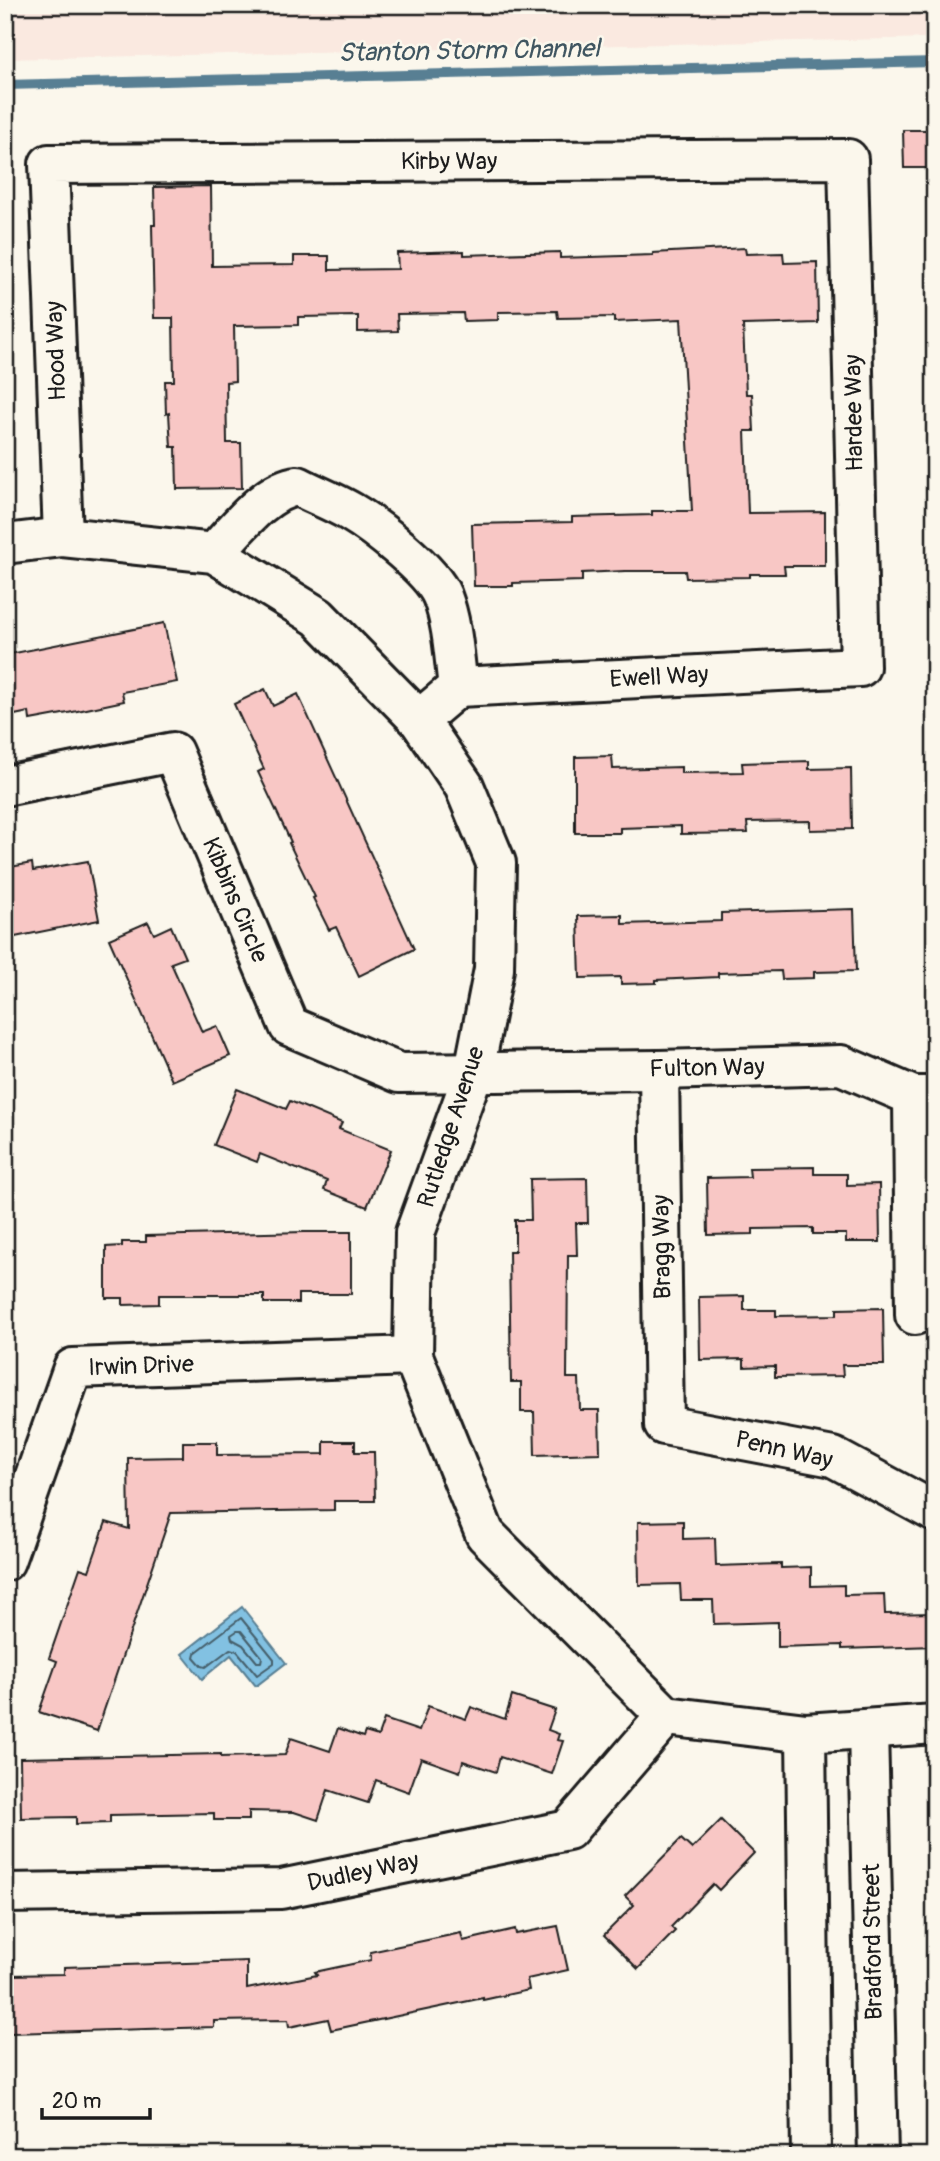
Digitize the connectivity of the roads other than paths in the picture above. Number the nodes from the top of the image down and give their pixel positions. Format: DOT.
graph roads {
  1 [pos="848,159"];
  2 [pos="49,164"];
  3 [pos="63,537"];
  4 [pos="5,544"];
  5 [pos="214,553"];
  6 [pos="860,667"];
  7 [pos="458,687"];
  8 [pos="419,720"];
  9 [pos="5,786"];
  10 [pos="659,1070"];
  11 [pos="474,1071"];
  12 [pos="924,1096"];
  13 [pos="915,1315"];
  14 [pos="413,1356"];
  15 [pos="664,1425"];
  16 [pos="935,1512"];
  17 [pos="5,1561"];
  18 [pos="666,1716"];
  19 [pos="935,1724"];
  20 [pos="868,1729"];
  21 [pos="806,1733"];
  22 [pos="5,1893"];
  23 [pos="811,2156"];
  24 [pos="878,2156"];
  1 -- 2 [label="street, Kirby Way"];
  1 -- 6 [label="street, Hardee Way"];
  2 -- 3 [label="street, Hood Way"];
  3 -- 4 [label="street, Rutledge Avenue"];
  3 -- 5 [label="street, Rutledge Avenue"];
  5 -- 7 [label="street"];
  5 -- 8 [label="street, Rutledge Avenue"];
  6 -- 7 [label="street, Ewell Way"];
  7 -- 8 [label="street"];
  8 -- 11 [label="street, Rutledge Avenue"];
  9 -- 11 [label="street, Kibbins Circle"];
  10 -- 11 [label="street, Fulton Way"];
  10 -- 12 [label="street, Fulton Way"];
  10 -- 15 [label="street, Bragg Way"];
  11 -- 14 [label="street, Rutledge Avenue"];
  12 -- 13 [label="street"];
  14 -- 17 [label="street, Irwin Drive"];
  14 -- 18 [label="street, Rutledge Avenue"];
  15 -- 16 [label="street, Penn Way"];
  18 -- 21 [label="street"];
  18 -- 22 [label="street, Dudley Way"];
  19 -- 20 [label="street"];
  20 -- 21 [label="street"];
  20 -- 24 [label="street, Bradford Street"];
  21 -- 23 [label="street"];
}
